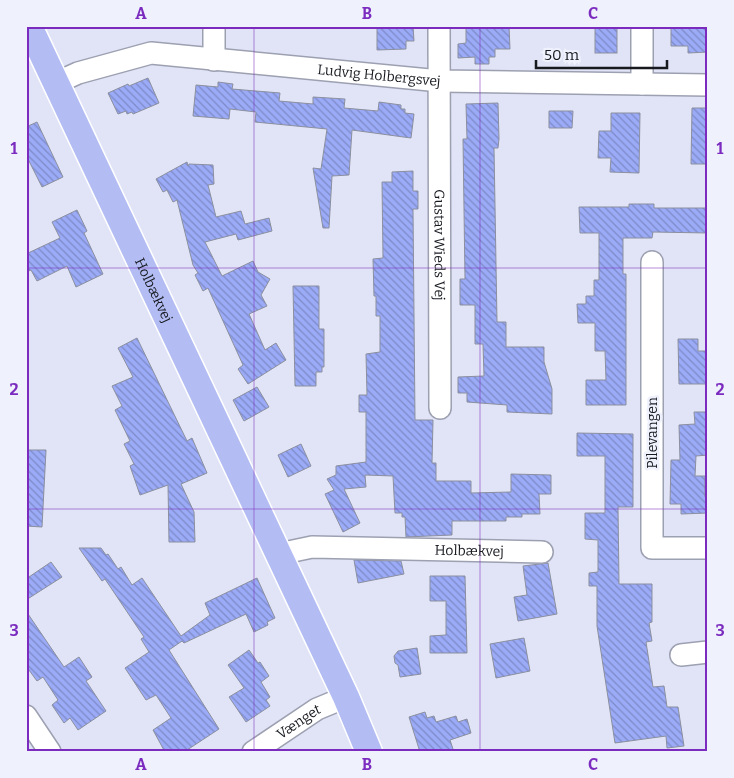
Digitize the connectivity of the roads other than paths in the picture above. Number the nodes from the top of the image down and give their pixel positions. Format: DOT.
graph roads {
  1 [pos="29,26"];
  2 [pos="214,26"];
  3 [pos="439,26"];
  4 [pos="642,26"];
  5 [pos="214,60"];
  6 [pos="440,81"];
  7 [pos="56,83"];
  8 [pos="642,84"];
  9 [pos="708,85"];
  10 [pos="652,262"];
  11 [pos="440,408"];
  12 [pos="708,548"];
  13 [pos="542,552"];
  14 [pos="278,554"];
  15 [pos="708,652"];
  16 [pos="681,655"];
  17 [pos="346,697"];
  18 [pos="26,716"];
  19 [pos="50,752"];
  20 [pos="253,752"];
  21 [pos="369,752"];
  1 -- 7 [label="main road, Holbækvej"];
  2 -- 5 [label="street"];
  3 -- 6 [label="street, Gustav Wieds Vej"];
  4 -- 8 [label="street"];
  5 -- 6 [label="street, Ludvig Holbergsvej"];
  5 -- 7 [label="street, Ludvig Holbergsvej"];
  6 -- 8 [label="street, Ludvig Holbergsvej"];
  6 -- 11 [label="street, Gustav Wieds Vej"];
  7 -- 14 [label="main road, Holbækvej"];
  8 -- 9 [label="street, Ludvig Holbergsvej"];
  10 -- 12 [label="street, Pilevangen"];
  13 -- 14 [label="street, Holbækvej"];
  14 -- 17 [label="main road, Holbækvej"];
  15 -- 16 [label="street"];
  17 -- 20 [label="street, Vænget"];
  17 -- 21 [label="main road, Holbækvej"];
  18 -- 19 [label="street"];
}
